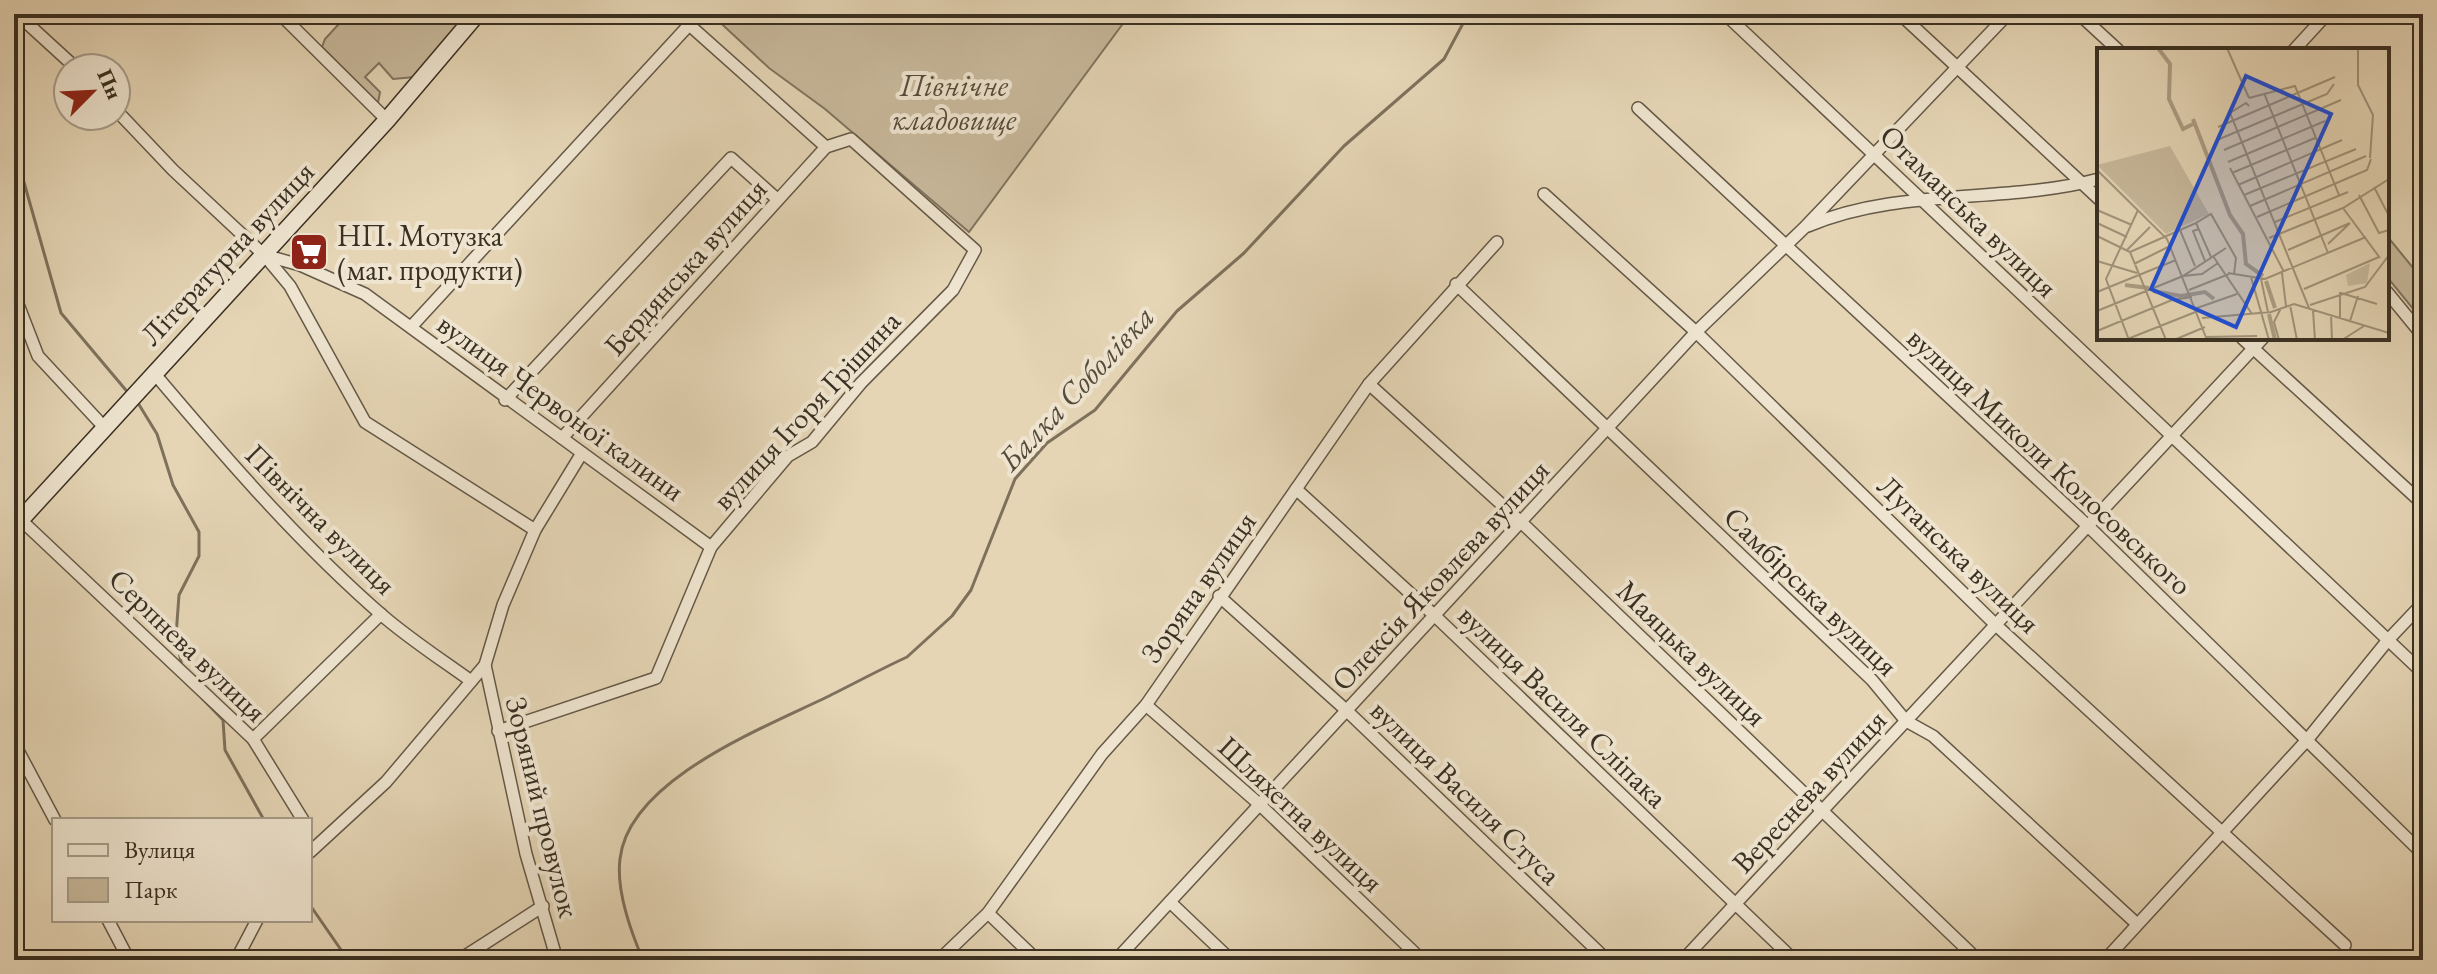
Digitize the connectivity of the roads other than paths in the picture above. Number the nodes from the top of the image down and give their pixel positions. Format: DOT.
graph roads {
  1 [pos="17,14"];
  2 [pos="280,14"];
  3 [pos="477,14"];
  4 [pos="677,14"];
  5 [pos="1725,14"];
  6 [pos="1900,14"];
  7 [pos="2008,14"];
  8 [pos="2079,14"];
  9 [pos="2327,14"];
  10 [pos="689,25"];
  11 [pos="2116,48"];
  12 [pos="2296,48"];
  13 [pos="59,52"];
  14 [pos="1955,67"];
  15 [pos="1638,108"];
  16 [pos="387,120"];
  17 [pos="132,127"];
  18 [pos="826,147"];
  19 [pos="1876,154"];
  20 [pos="2097,180"];
  21 [pos="2083,183"];
  22 [pos="1544,194"];
  23 [pos="2097,197"];
  24 [pos="777,199"];
  25 [pos="1922,201"];
  26 [pos="1804,228"];
  27 [pos="1497,242"];
  28 [pos="1785,246"];
  29 [pos="975,250"];
  30 [pos="264,255"];
  31 [pos="1456,284"];
  32 [pos="14,294"];
  33 [pos="2389,294"];
  34 [pos="411,327"];
  35 [pos="1696,332"];
  36 [pos="2423,336"];
  37 [pos="2244,340"];
  38 [pos="2261,340"];
  39 [pos="2253,349"];
  40 [pos="154,373"];
  41 [pos="1369,384"];
  42 [pos="505,400"];
  43 [pos="104,427"];
  44 [pos="1610,429"];
  45 [pos="562,438"];
  46 [pos="2171,438"];
  47 [pos="582,453"];
  48 [pos="1296,489"];
  49 [pos="2423,504"];
  50 [pos="1521,522"];
  51 [pos="18,523"];
  52 [pos="2088,526"];
  53 [pos="535,530"];
  54 [pos="711,547"];
  55 [pos="1219,596"];
  56 [pos="2423,603"];
  57 [pos="381,614"];
  58 [pos="1434,615"];
  59 [pos="1997,626"];
  60 [pos="2388,640"];
  61 [pos="485,665"];
  62 [pos="2423,673"];
  63 [pos="471,681"];
  64 [pos="1146,705"];
  65 [pos="1346,710"];
  66 [pos="1906,721"];
  67 [pos="498,731"];
  68 [pos="253,739"];
  69 [pos="2307,740"];
  70 [pos="14,743"];
  71 [pos="1258,803"];
  72 [pos="1822,812"];
  73 [pos="54,818"];
  74 [pos="302,818"];
  75 [pos="2225,832"];
  76 [pos="314,848"];
  77 [pos="2423,854"];
  78 [pos="1170,902"];
  79 [pos="1735,904"];
  80 [pos="543,906"];
  81 [pos="988,913"];
  82 [pos="109,922"];
  83 [pos="256,922"];
  84 [pos="2137,924"];
  85 [pos="2345,945"];
  86 [pos="129,960"];
  87 [pos="236,960"];
  88 [pos="459,960"];
  89 [pos="557,960"];
  90 [pos="939,960"];
  91 [pos="1037,960"];
  92 [pos="1116,960"];
  93 [pos="1231,960"];
  94 [pos="1422,960"];
  95 [pos="1607,960"];
  96 [pos="1683,960"];
  97 [pos="1794,960"];
  98 [pos="1978,960"];
  99 [pos="2105,960"];
  1 -- 13 [label="street"];
  2 -- 16 [label="street"];
  3 -- 16 [label="street, Літературна вулиця"];
  4 -- 10 [label="street"];
  5 -- 19 [label="street, Отаманська вулиця"];
  6 -- 14 [label="street"];
  7 -- 14 [label="street, Олексія Яковлєва вулиця"];
  8 -- 11 [label="street"];
  9 -- 12 [label="street"];
  10 -- 18 [label="street"];
  10 -- 34 [label="street"];
  14 -- 19 [label="street, Олексія Яковлєва вулиця"];
  14 -- 21 [label="street"];
  15 -- 28 [label="street, вулиця Миколи Колосовського"];
  16 -- 30 [label="street, Літературна вулиця"];
  17 -- 30 [label="street, вулиця Червоної калини"];
  18 -- 24 [label="street, Бердянська вулиця"];
  18 -- 29 [label="street, Бердянська вулиця"];
  19 -- 25 [label="street, Отаманська вулиця"];
  19 -- 26 [label="street, Олексія Яковлєва вулиця"];
  20 -- 21 [label="street"];
  21 -- 23 [label="street"];
  21 -- 25 [label="street"];
  22 -- 35 [label="street, Луганська вулиця"];
  24 -- 42 [label="street"];
  24 -- 45 [label="street, Бердянська вулиця"];
  25 -- 26 [label="street"];
  25 -- 46 [label="street, Отаманська вулиця"];
  26 -- 28 [label="street, Олексія Яковлєва вулиця"];
  27 -- 31 [label="street, Зоряна вулиця"];
  28 -- 35 [label="street, Олексія Яковлєва вулиця"];
  28 -- 52 [label="street, вулиця Миколи Колосовського"];
  29 -- 54 [label="street, вулиця Ігоря Грішина"];
  30 -- 34 [label="street, вулиця Червоної калини"];
  30 -- 40 [label="street, Літературна вулиця"];
  30 -- 53 [label="street"];
  31 -- 41 [label="street, Зоряна вулиця"];
  31 -- 44 [label="street, Самбірська вулиця"];
  32 -- 43 [label="street"];
  33 -- 36 [label="street"];
  34 -- 42 [label="street, вулиця Червоної калини"];
  35 -- 44 [label="street, Олексія Яковлєва вулиця"];
  35 -- 59 [label="street, Луганська вулиця"];
  37 -- 39 [label="street"];
  38 -- 39 [label="street, Вереснева вулиця"];
  39 -- 46 [label="street, Вереснева вулиця"];
  39 -- 49 [label="street"];
  40 -- 43 [label="street, Літературна вулиця"];
  40 -- 57 [label="street, Північна вулиця"];
  41 -- 48 [label="street, Зоряна вулиця"];
  41 -- 50 [label="street, Маяцька вулиця"];
  42 -- 45 [label="street, вулиця Червоної калини"];
  43 -- 51 [label="street, Літературна вулиця"];
  44 -- 50 [label="street, Олексія Яковлєва вулиця"];
  44 -- 66 [label="street, Самбірська вулиця"];
  45 -- 47 [label="street, вулиця Червоної калини"];
  46 -- 52 [label="street, Вереснева вулиця"];
  46 -- 60 [label="street, Отаманська вулиця"];
  47 -- 53 [label="street"];
  47 -- 54 [label="street, вулиця Червоної калини"];
  48 -- 55 [label="street, Зоряна вулиця"];
  48 -- 58 [label="street, вулиця Василя Сліпака"];
  50 -- 58 [label="street, Олексія Яковлєва вулиця"];
  50 -- 72 [label="street, Маяцька вулиця"];
  51 -- 68 [label="street, Серпнева вулиця"];
  52 -- 59 [label="street, Вереснева вулиця"];
  52 -- 69 [label="street, вулиця Миколи Колосовського"];
  53 -- 61 [label="street"];
  54 -- 67 [label="street, вулиця Ігоря Грішина"];
  55 -- 64 [label="street, Зоряна вулиця"];
  55 -- 65 [label="street, вулиця Василя Стуса"];
  56 -- 60 [label="street"];
  57 -- 63 [label="street, Північна вулиця"];
  57 -- 68 [label="street"];
  58 -- 65 [label="street, Олексія Яковлєва вулиця"];
  58 -- 79 [label="street, вулиця Василя Сліпака"];
  59 -- 66 [label="street, Вереснева вулиця"];
  59 -- 75 [label="street, Луганська вулиця"];
  60 -- 62 [label="street, Отаманська вулиця"];
  60 -- 69 [label="street"];
  61 -- 63 [label="street"];
  61 -- 67 [label="street, Зоряний провулок"];
  63 -- 76 [label="street"];
  64 -- 71 [label="street, Шляхетна вулиця"];
  64 -- 81 [label="street, Зоряна вулиця"];
  65 -- 71 [label="street, Олексія Яковлєва вулиця"];
  65 -- 95 [label="street, вулиця Василя Стуса"];
  66 -- 72 [label="street, Вереснева вулиця"];
  66 -- 84 [label="street, Самбірська вулиця"];
  67 -- 80 [label="street, Зоряний провулок"];
  68 -- 74 [label="street, Серпнева вулиця"];
  69 -- 75 [label="street"];
  69 -- 77 [label="street, вулиця Миколи Колосовського"];
  70 -- 73 [label="street"];
  71 -- 78 [label="street, Олексія Яковлєва вулиця"];
  71 -- 94 [label="street, Шляхетна вулиця"];
  72 -- 79 [label="street, Вереснева вулиця"];
  72 -- 98 [label="street, Маяцька вулиця"];
  75 -- 84 [label="street"];
  75 -- 85 [label="street, Луганська вулиця"];
  78 -- 92 [label="street, Олексія Яковлєва вулиця"];
  78 -- 93 [label="street"];
  79 -- 96 [label="street, Вереснева вулиця"];
  79 -- 97 [label="street, вулиця Василя Сліпака"];
  80 -- 88 [label="street"];
  80 -- 89 [label="street, Зоряний провулок"];
  81 -- 90 [label="street, Зоряна вулиця"];
  81 -- 91 [label="street"];
  82 -- 86 [label="street"];
  83 -- 87 [label="street"];
  84 -- 99 [label="street"];
}
